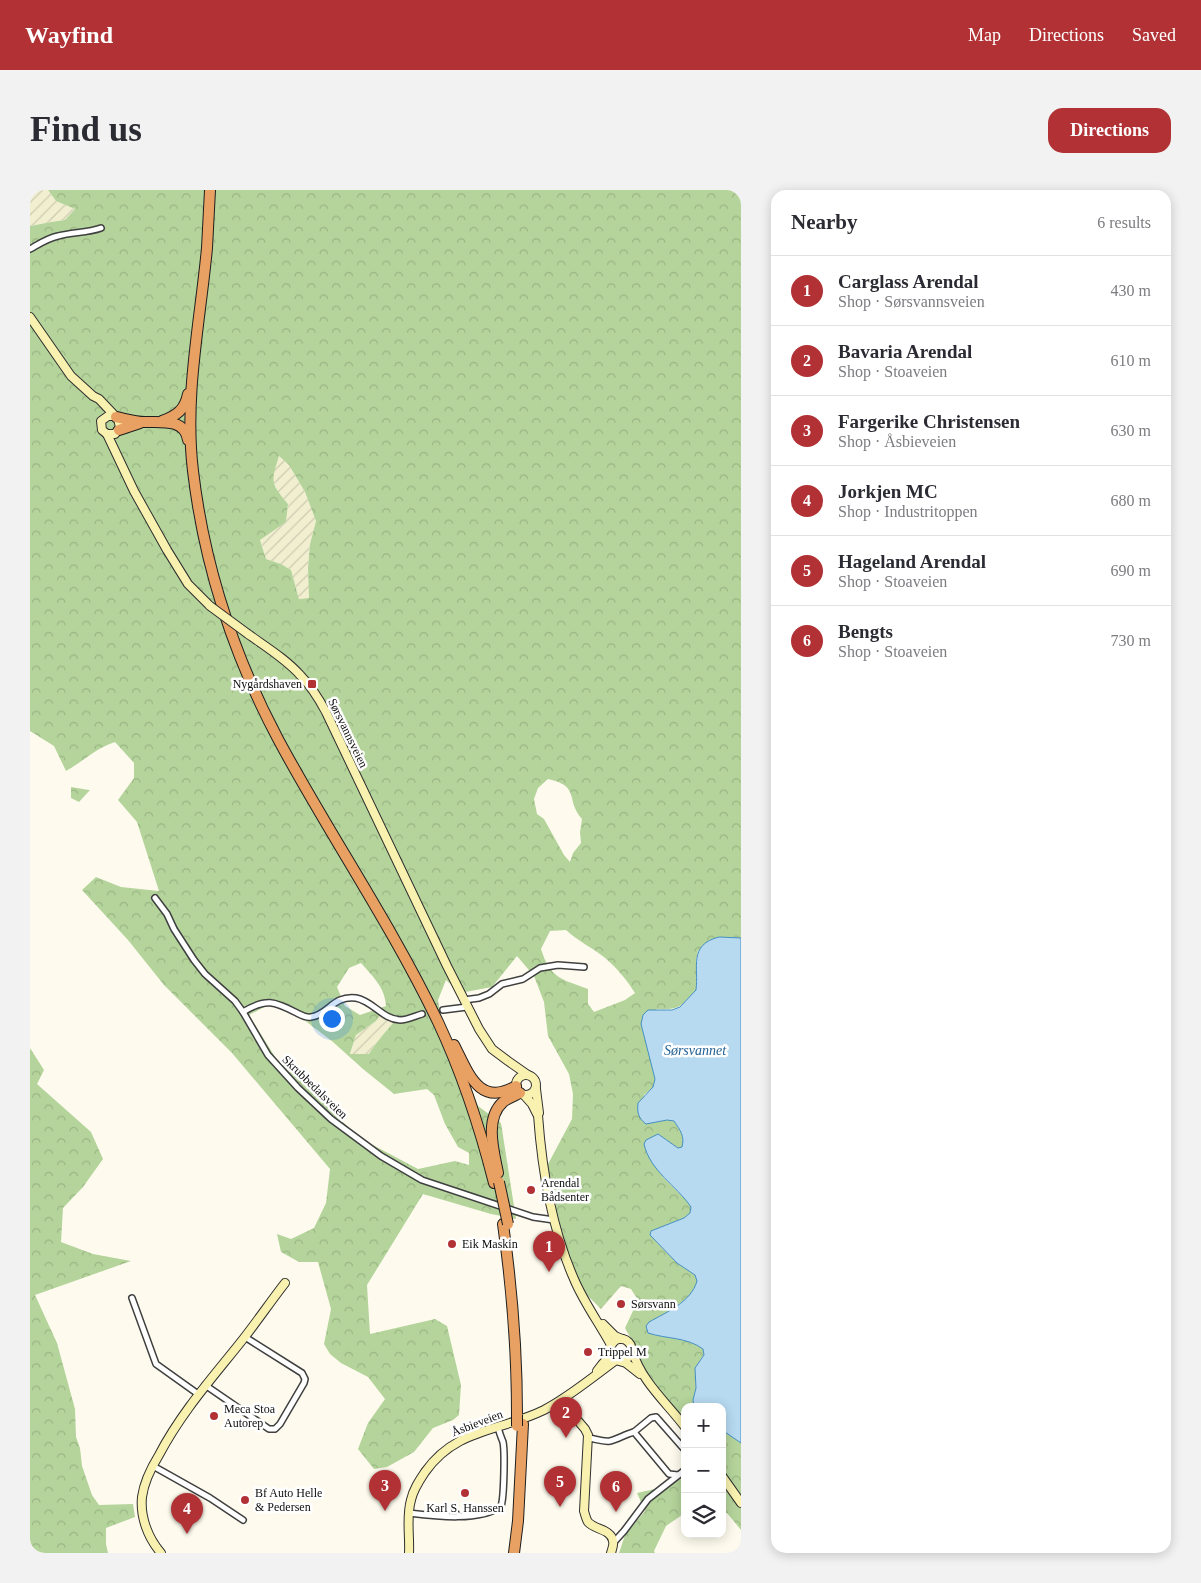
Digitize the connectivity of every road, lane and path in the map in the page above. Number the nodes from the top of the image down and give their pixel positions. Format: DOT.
graph roads {
  1 [pos="210,190"];
  2 [pos="216,190"];
  3 [pos="101,228"];
  4 [pos="30,250"];
  5 [pos="30,317"];
  6 [pos="192,371"];
  7 [pos="93,396"];
  8 [pos="115,416"];
  9 [pos="102,421"];
  10 [pos="143,422"];
  11 [pos="161,422"];
  12 [pos="118,431"];
  13 [pos="106,434"];
  14 [pos="118,455"];
  15 [pos="193,471"];
  16 [pos="155,898"];
  17 [pos="584,968"];
  18 [pos="465,1003"];
  19 [pos="443,1010"];
  20 [pos="243,1012"];
  21 [pos="422,1014"];
  22 [pos="449,1035"];
  23 [pos="508,1061"];
  24 [pos="528,1075"];
  25 [pos="519,1089"];
  26 [pos="536,1090"];
  27 [pos="538,1116"];
  28 [pos="496,1182"];
  29 [pos="554,1220"];
  30 [pos="285,1283"];
  31 [pos="132,1298"];
  32 [pos="598,1320"];
  33 [pos="245,1337"];
  34 [pos="622,1339"];
  35 [pos="610,1347"];
  36 [pos="632,1350"];
  37 [pos="618,1360"];
  38 [pos="592,1378"];
  39 [pos="645,1379"];
  40 [pos="205,1385"];
  41 [pos="198,1394"];
  42 [pos="561,1401"];
  43 [pos="681,1422"];
  44 [pos="520,1425"];
  45 [pos="498,1427"];
  46 [pos="634,1432"];
  47 [pos="589,1438"];
  48 [pos="683,1448"];
  49 [pos="153,1466"];
  50 [pos="681,1473"];
  51 [pos="678,1475"];
  52 [pos="726,1481"];
  53 [pos="741,1502"];
  54 [pos="409,1513"];
  55 [pos="243,1520"];
  56 [pos="614,1542"];
  57 [pos="161,1553"];
  58 [pos="408,1553"];
  59 [pos="509,1553"];
  60 [pos="514,1553"];
  61 [pos="611,1553"];
  1 -- 6 [label="highway"];
  2 -- 22 [label="highway"];
  3 -- 4 [label="street"];
  5 -- 7 [label="main road"];
  6 -- 11 [label="highway"];
  6 -- 15 [label="highway"];
  7 -- 8 [label="main road"];
  7 -- 9 [label="main road"];
  8 -- 9 [label="main road"];
  8 -- 10 [label="highway"];
  8 -- 12 [label="main road"];
  9 -- 13 [label="main road"];
  10 -- 11 [label="highway"];
  10 -- 12 [label="highway"];
  11 -- 15 [label="highway"];
  12 -- 13 [label="main road"];
  12 -- 14 [label="main road, Sørsvannsveien"];
  13 -- 14 [label="main road, Sørsvannsveien"];
  14 -- 18 [label="main road, Sørsvannsveien, bridge"];
  15 -- 28 [label="highway"];
  16 -- 20 [label="street, Skrubbedalsveien"];
  17 -- 18 [label="street"];
  18 -- 19 [label="street"];
  18 -- 23 [label="main road, Sørsvannsveien"];
  20 -- 21 [label="street"];
  20 -- 29 [label="street, Skrubbedalsveien"];
  22 -- 25 [label="highway"];
  22 -- 28 [label="highway"];
  23 -- 24 [label="main road, Sørsvannsveien"];
  23 -- 25 [label="main road, Sørsvannsveien"];
  24 -- 25 [label="main road"];
  24 -- 26 [label="main road"];
  25 -- 26 [label="main road"];
  25 -- 27 [label="main road, Sørsvannsveien"];
  25 -- 28 [label="highway"];
  26 -- 27 [label="main road, Sørsvannsveien"];
  27 -- 29 [label="main road, Sørsvannsveien"];
  28 -- 44 [label="highway, bridge"];
  29 -- 32 [label="main road, Sørsvannsveien"];
  30 -- 33 [label="main road"];
  31 -- 41 [label="street"];
  32 -- 34 [label="main road, Sørsvannsveien"];
  32 -- 35 [label="main road, Sørsvannsveien"];
  33 -- 40 [label="main road"];
  33 -- 40 [label="street"];
  34 -- 35 [label="main road"];
  34 -- 36 [label="main road"];
  35 -- 37 [label="main road"];
  35 -- 38 [label="main road, Åsbieveien"];
  36 -- 37 [label="main road"];
  36 -- 39 [label="main road"];
  37 -- 38 [label="main road, Åsbieveien"];
  37 -- 39 [label="main road"];
  38 -- 42 [label="main road, Åsbieveien"];
  39 -- 43 [label="main road"];
  40 -- 41 [label="main road"];
  41 -- 49 [label="main road"];
  42 -- 45 [label="main road, Åsbieveien"];
  42 -- 47 [label="main road"];
  44 -- 59 [label="highway"];
  44 -- 60 [label="highway"];
  45 -- 54 [label="main road, Åsbieveien"];
  45 -- 54 [label="street"];
  46 -- 47 [label="street"];
  46 -- 48 [label="street"];
  46 -- 51 [label="street"];
  47 -- 56 [label="main road"];
  49 -- 55 [label="street"];
  49 -- 57 [label="main road"];
  50 -- 51 [label="street"];
  51 -- 56 [label="street"];
  52 -- 53 [label="main road"];
  54 -- 58 [label="main road, Åsbieveien"];
  56 -- 61 [label="main road"];
}
